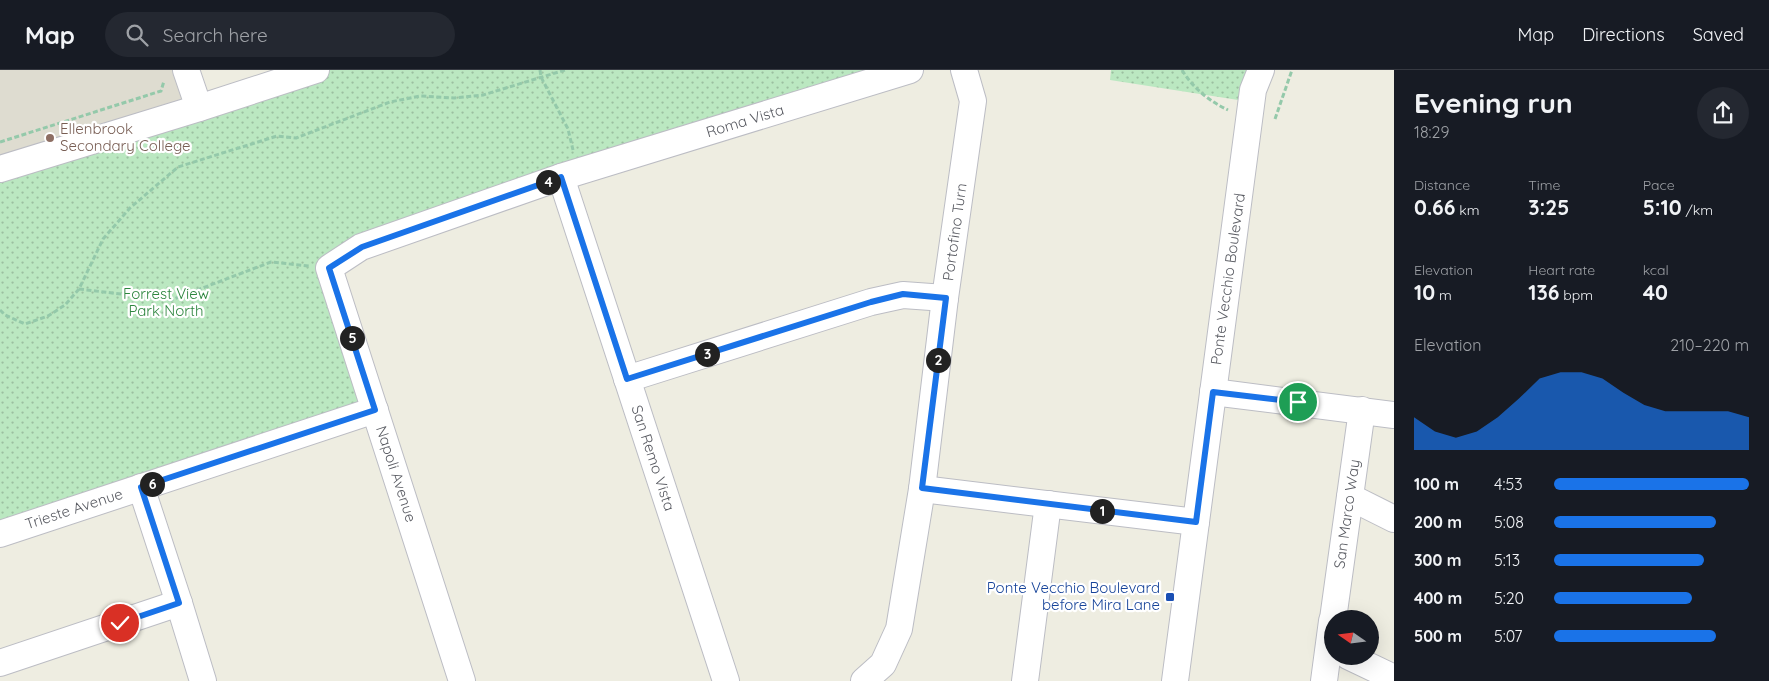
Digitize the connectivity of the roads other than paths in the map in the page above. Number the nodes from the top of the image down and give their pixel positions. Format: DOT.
graph roads {
  1 [pos="316,70"];
  2 [pos="910,70"];
  3 [pos="964,70"];
  4 [pos="1261,70"];
  5 [pos="176,74"];
  6 [pos="199,108"];
  7 [pos="0,169"];
  8 [pos="570,174"];
  9 [pos="329,268"];
  10 [pos="946,298"];
  11 [pos="627,379"];
  12 [pos="1213,392"];
  13 [pos="375,410"];
  14 [pos="1362,410"];
  15 [pos="1394,415"];
  16 [pos="141,487"];
  17 [pos="922,488"];
  18 [pos="1350,497"];
  19 [pos="1048,504"];
  20 [pos="1394,519"];
  21 [pos="1196,522"];
  22 [pos="0,534"];
  23 [pos="179,603"];
  24 [pos="1334,610"];
  25 [pos="0,663"];
  26 [pos="1330,665"];
  27 [pos="1366,665"];
  28 [pos="1394,678"];
  29 [pos="203,681"];
  30 [pos="462,681"];
  31 [pos="726,681"];
  32 [pos="864,681"];
  33 [pos="1024,681"];
  34 [pos="1174,681"];
  35 [pos="1324,681"];
  1 -- 6 [label="street"];
  2 -- 8 [label="street, Roma Vista"];
  3 -- 10 [label="street, Portofino Turn"];
  4 -- 12 [label="street, Ponte Vecchio Boulevard"];
  5 -- 6 [label="street"];
  6 -- 7 [label="street"];
  8 -- 9 [label="street, Roma Vista"];
  8 -- 11 [label="street, San Remo Vista"];
  9 -- 13 [label="street, Napoli Avenue"];
  10 -- 11 [label="street"];
  10 -- 17 [label="street, Portofino Turn"];
  11 -- 31 [label="street, San Remo Vista"];
  12 -- 14 [label="street"];
  12 -- 21 [label="street, Ponte Vecchio Boulevard"];
  13 -- 16 [label="street, Trieste Avenue"];
  13 -- 30 [label="street, Napoli Avenue"];
  14 -- 15 [label="street"];
  14 -- 18 [label="street, San Marco Way"];
  16 -- 22 [label="street, Trieste Avenue"];
  16 -- 23 [label="street"];
  17 -- 19 [label="street"];
  17 -- 32 [label="street, Portofino Turn"];
  18 -- 20 [label="street"];
  18 -- 24 [label="street, San Marco Way"];
  19 -- 21 [label="street"];
  19 -- 33 [label="street"];
  21 -- 34 [label="street, Ponte Vecchio Boulevard"];
  23 -- 25 [label="street"];
  23 -- 29 [label="street"];
  26 -- 35 [label="street, San Marco Way"];
  27 -- 28 [label="street"];
}
